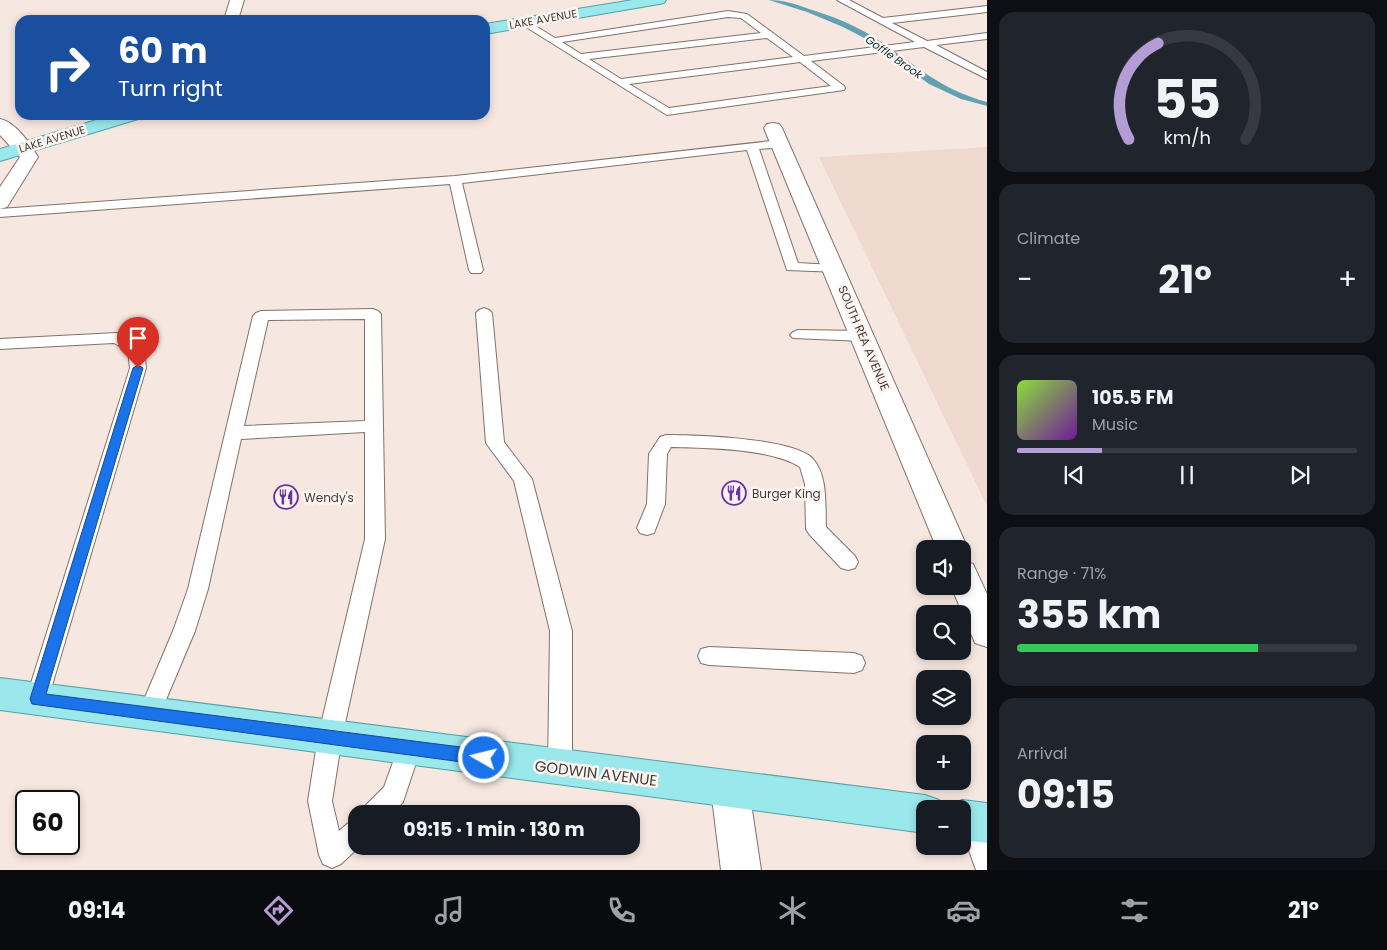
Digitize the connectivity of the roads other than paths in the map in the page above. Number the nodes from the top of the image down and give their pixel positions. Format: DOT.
graph roads {
  1 [pos="236,0"];
  2 [pos="660,0"];
  3 [pos="847,0"];
  4 [pos="987,9"];
  5 [pos="232,15"];
  6 [pos="882,21"];
  7 [pos="523,22"];
  8 [pos="490,28"];
  9 [pos="769,35"];
  10 [pos="987,36"];
  11 [pos="554,41"];
  12 [pos="925,43"];
  13 [pos="579,57"];
  14 [pos="800,58"];
  15 [pos="987,67"];
  16 [pos="973,69"];
  17 [pos="987,76"];
  18 [pos="619,82"];
  19 [pos="115,120"];
  20 [pos="0,124"];
  21 [pos="777,136"];
  22 [pos="752,146"];
  23 [pos="23,148"];
  24 [pos="0,155"];
  25 [pos="455,180"];
  26 [pos="0,203"];
  27 [pos="0,213"];
  28 [pos="834,269"];
  29 [pos="476,270"];
  30 [pos="484,313"];
  31 [pos="798,334"];
  32 [pos="863,336"];
  33 [pos="0,344"];
  34 [pos="374,426"];
  35 [pos="234,433"];
  36 [pos="647,528"];
  37 [pos="949,540"];
  38 [pos="848,562"];
  39 [pos="971,595"];
  40 [pos="987,633"];
  41 [pos="709,656"];
  42 [pos="854,663"];
  43 [pos="0,694"];
  44 [pos="37,699"];
  45 [pos="149,714"];
  46 [pos="330,737"];
  47 [pos="408,748"];
  48 [pos="560,768"];
  49 [pos="730,790"];
  50 [pos="384,805"];
  51 [pos="916,813"];
  52 [pos="974,822"];
  53 [pos="348,843"];
  54 [pos="331,863"];
  55 [pos="987,865"];
  56 [pos="741,870"];
  1 -- 5 [label="street"];
  2 -- 7 [label="main road, LAKE AVENUE"];
  3 -- 6 [label="lane"];
  4 -- 6 [label="lane"];
  6 -- 12 [label="lane"];
  7 -- 8 [label="main road, LAKE AVENUE"];
  7 -- 11 [label="lane"];
  9 -- 11 [label="lane"];
  9 -- 13 [label="lane"];
  9 -- 14 [label="lane"];
  10 -- 12 [label="lane"];
  11 -- 13 [label="lane"];
  12 -- 14 [label="lane"];
  12 -- 16 [label="lane"];
  13 -- 18 [label="lane"];
  14 -- 18 [label="lane"];
  14 -- 18 [label="lane"];
  15 -- 16 [label="lane"];
  16 -- 17 [label="lane"];
  19 -- 23 [label="main road, LAKE AVENUE"];
  20 -- 23 [label="street"];
  21 -- 22 [label="lane"];
  21 -- 28 [label="street, SOUTH REA AVENUE"];
  22 -- 25 [label="lane"];
  22 -- 28 [label="lane"];
  23 -- 24 [label="main road, LAKE AVENUE"];
  23 -- 26 [label="street"];
  25 -- 27 [label="lane"];
  25 -- 29 [label="lane"];
  28 -- 32 [label="street, SOUTH REA AVENUE"];
  30 -- 48 [label="lane"];
  31 -- 32 [label="lane"];
  32 -- 37 [label="street, SOUTH REA AVENUE"];
  33 -- 44 [label="lane"];
  34 -- 35 [label="lane"];
  34 -- 35 [label="lane"];
  34 -- 46 [label="lane"];
  35 -- 45 [label="lane"];
  36 -- 38 [label="lane"];
  39 -- 40 [label="street"];
  41 -- 42 [label="lane"];
  43 -- 44 [label="main road, GODWIN AVENUE"];
  44 -- 45 [label="main road, GODWIN AVENUE"];
  45 -- 46 [label="main road, GODWIN AVENUE"];
  46 -- 47 [label="main road, GODWIN AVENUE"];
  46 -- 54 [label="lane"];
  47 -- 48 [label="main road, GODWIN AVENUE"];
  47 -- 50 [label="lane"];
  48 -- 49 [label="main road, GODWIN AVENUE"];
  49 -- 51 [label="main road, GODWIN AVENUE"];
  49 -- 56 [label="street"];
  52 -- 55 [label="lane"];
  53 -- 54 [label="lane"];
}
